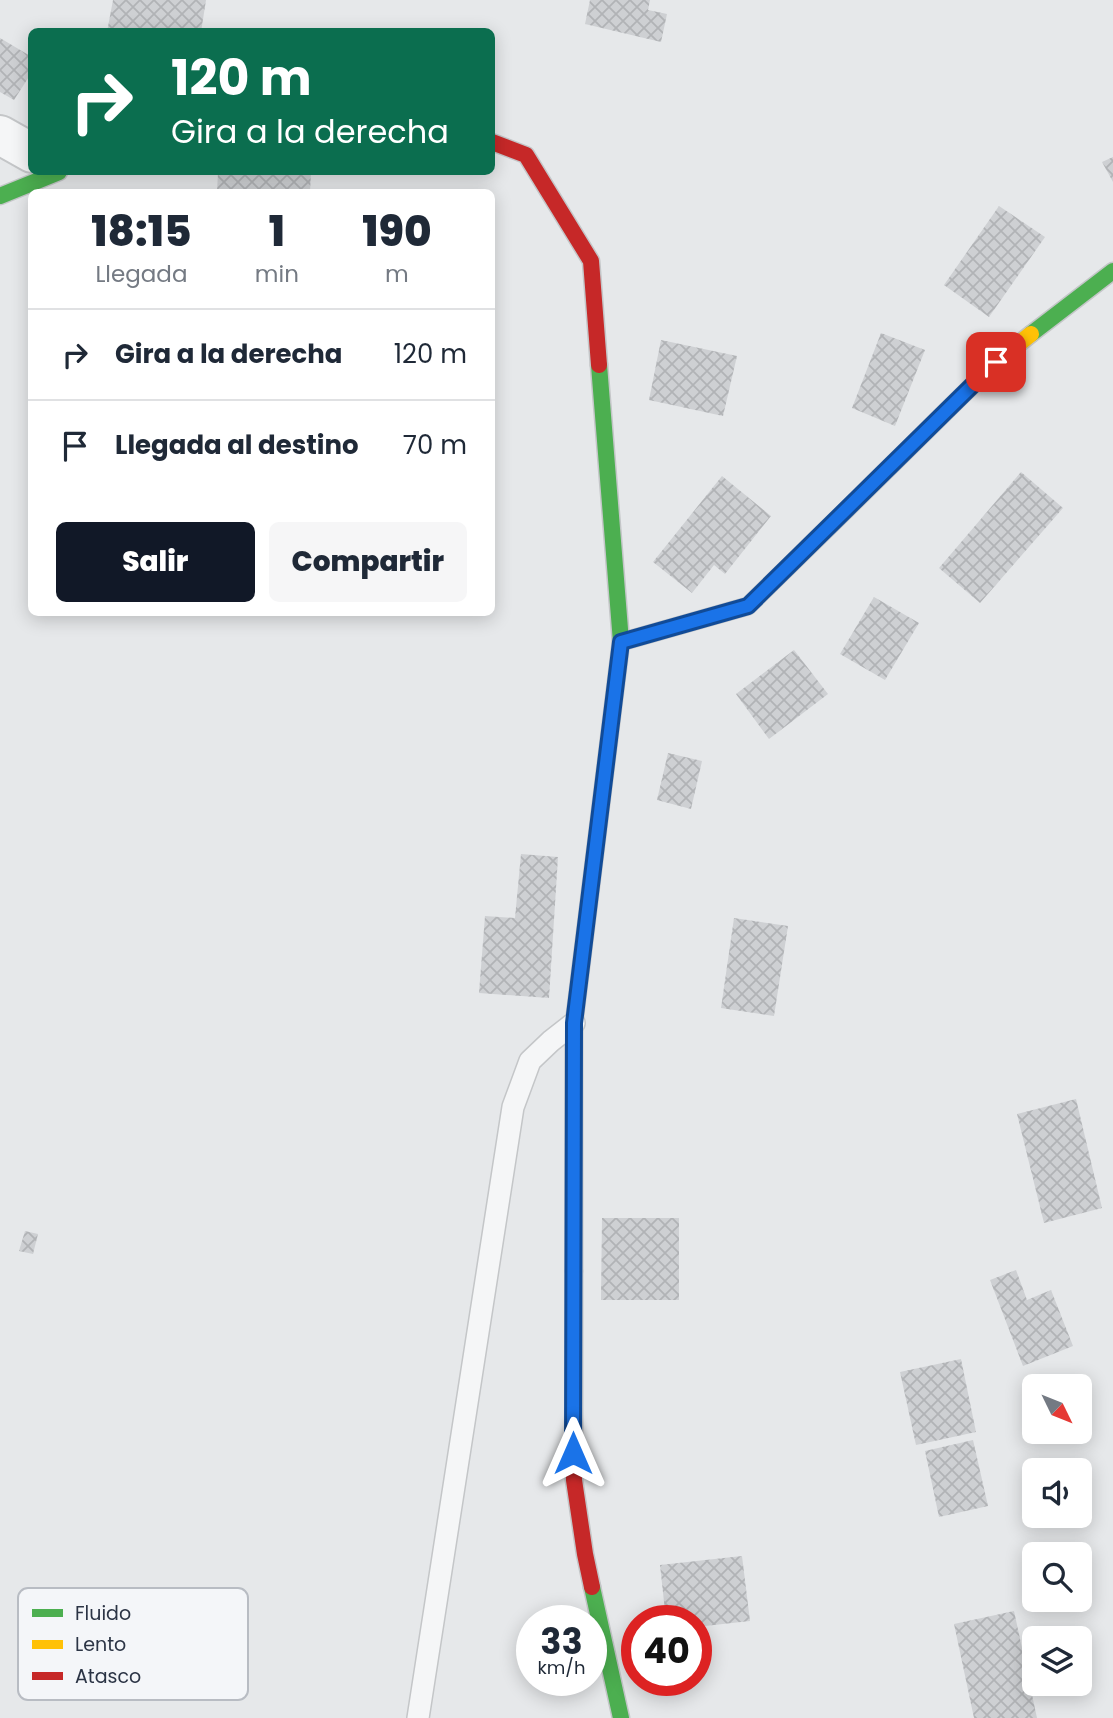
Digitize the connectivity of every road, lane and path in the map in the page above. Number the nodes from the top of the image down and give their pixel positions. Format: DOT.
graph roads {
  1 [pos="0,135"];
  2 [pos="495,143"];
  3 [pos="28,151"];
  4 [pos="52,175"];
  5 [pos="0,196"];
  6 [pos="1113,271"];
  7 [pos="621,642"];
  8 [pos="574,1023"];
  9 [pos="418,1718"];
  10 [pos="621,1718"];
  1 -- 3 [label="street"];
  2 -- 7 [label="street"];
  4 -- 5 [label="street"];
  6 -- 7 [label="street"];
  7 -- 8 [label="street"];
  8 -- 9 [label="lane"];
  8 -- 10 [label="street"];
}
